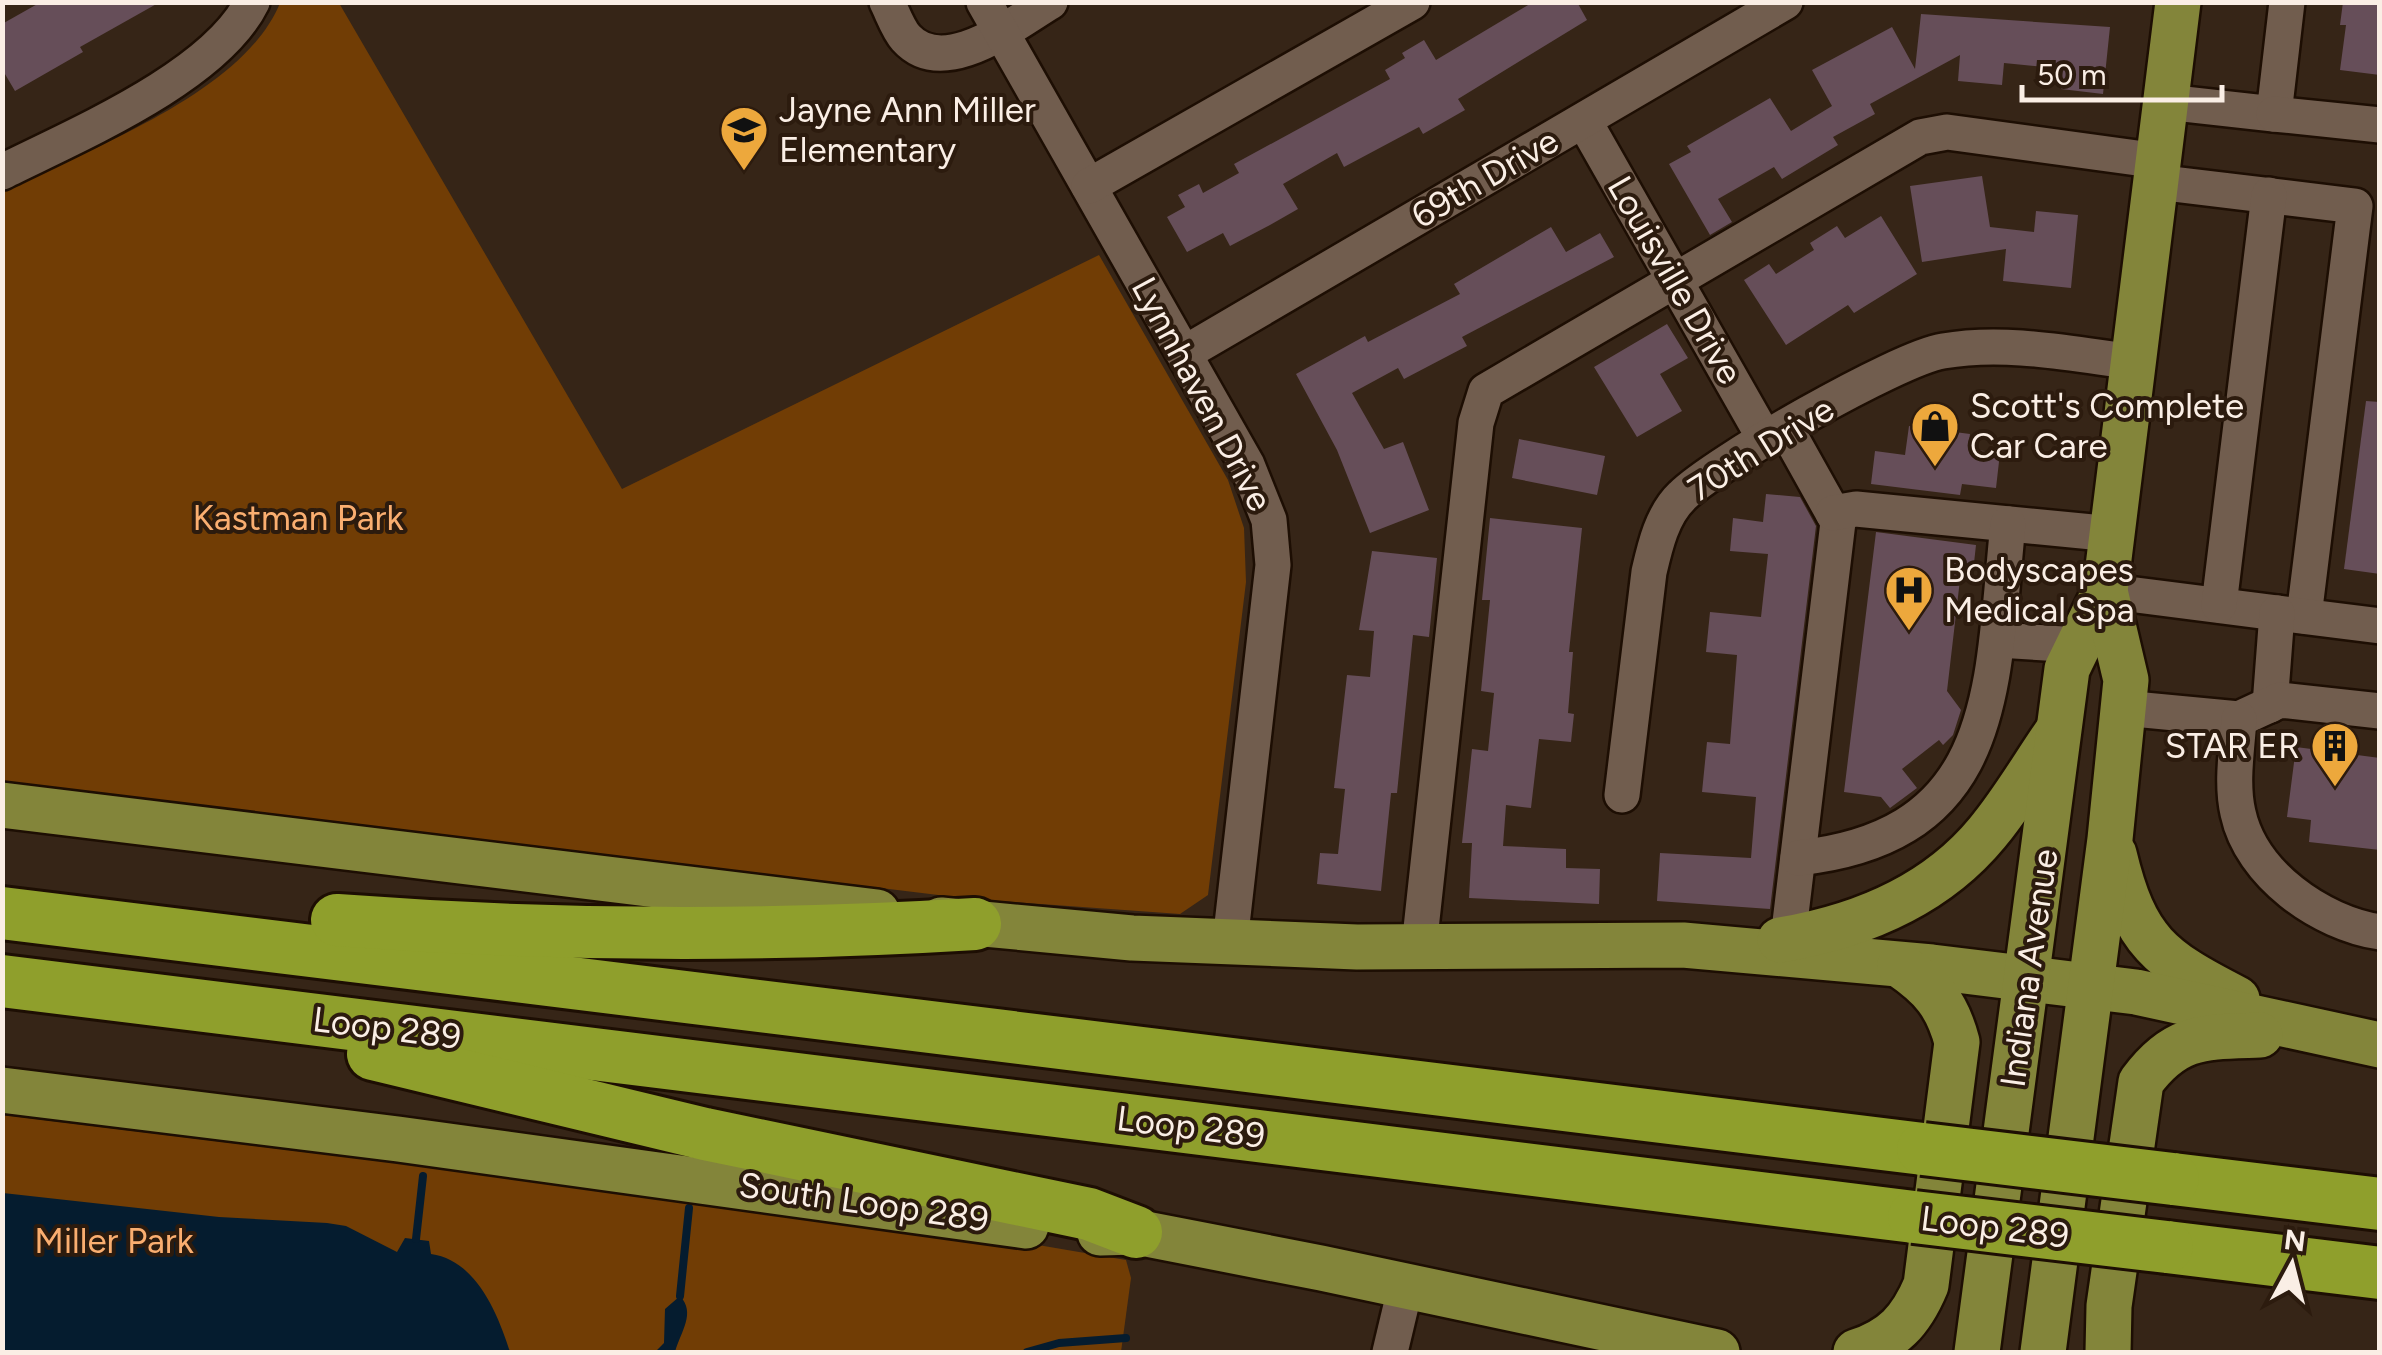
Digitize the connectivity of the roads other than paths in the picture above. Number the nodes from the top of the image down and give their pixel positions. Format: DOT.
graph roads {
  1 [pos="252,2"];
  2 [pos="887,2"];
  3 [pos="1050,2"];
  4 [pos="1412,2"];
  5 [pos="1785,2"];
  6 [pos="2178,2"];
  7 [pos="2287,2"];
  8 [pos="992,17"];
  9 [pos="2166,102"];
  10 [pos="2274,114"];
  11 [pos="1584,121"];
  12 [pos="2380,126"];
  13 [pos="2,172"];
  14 [pos="2158,172"];
  15 [pos="1089,186"];
  16 [pos="2268,196"];
  17 [pos="1677,278"];
  18 [pos="1185,353"];
  19 [pos="2134,362"];
  20 [pos="1775,434"];
  21 [pos="1833,514"];
  22 [pos="2008,524"];
  23 [pos="2113,534"];
  24 [pos="2106,591"];
  25 [pos="2219,605"];
  26 [pos="2291,615"];
  27 [pos="2380,626"];
  28 [pos="1998,640"];
  29 [pos="2079,645"];
  30 [pos="2124,708"];
  31 [pos="2254,712"];
  32 [pos="2380,712"];
  33 [pos="2061,726"];
  34 [pos="1622,794"];
  35 [pos="2,805"];
  36 [pos="2110,839"];
  37 [pos="1798,858"];
  38 [pos="2,900"];
  39 [pos="2,914"];
  40 [pos="975,924"];
  41 [pos="2380,932"];
  42 [pos="1788,939"];
  43 [pos="1230,942"];
  44 [pos="1683,945"];
  45 [pos="1419,947"];
  46 [pos="1900,964"];
  47 [pos="2028,978"];
  48 [pos="2,981"];
  49 [pos="2090,985"];
  50 [pos="184,1003"];
  51 [pos="2317,1032"];
  52 [pos="2380,1045"];
  53 [pos="2,1090"];
  54 [pos="2380,1204"];
  55 [pos="1136,1232"];
  56 [pos="2380,1273"];
  57 [pos="1405,1289"];
  58 [pos="1390,1352"];
  59 [pos="1718,1352"];
  60 [pos="1856,1352"];
  61 [pos="1977,1352"];
  62 [pos="2043,1352"];
  63 [pos="2108,1352"];
  1 -- 13 [label="street"];
  2 -- 8 [label="street"];
  3 -- 8 [label="street"];
  4 -- 15 [label="street"];
  5 -- 11 [label="street, 69th Drive"];
  6 -- 9 [label="main road, Indiana Avenue"];
  7 -- 10 [label="street"];
  8 -- 15 [label="street, Lynnhaven Drive"];
  9 -- 10 [label="street"];
  9 -- 14 [label="main road, Indiana Avenue"];
  10 -- 12 [label="street"];
  11 -- 17 [label="street, Louisville Drive"];
  11 -- 18 [label="street, 69th Drive"];
  14 -- 16 [label="street"];
  14 -- 17 [label="street"];
  14 -- 19 [label="main road, Indiana Avenue"];
  15 -- 18 [label="street, Lynnhaven Drive"];
  16 -- 25 [label="street"];
  16 -- 26 [label="street"];
  17 -- 20 [label="street, Louisville Drive"];
  17 -- 45 [label="street"];
  18 -- 43 [label="street, Lynnhaven Drive"];
  19 -- 20 [label="street, 70th Drive"];
  19 -- 23 [label="main road, Indiana Avenue"];
  20 -- 21 [label="street, Louisville Drive"];
  20 -- 34 [label="street, 70th Drive"];
  21 -- 22 [label="street"];
  21 -- 37 [label="street"];
  22 -- 23 [label="street"];
  22 -- 28 [label="street"];
  23 -- 24 [label="main road, Indiana Avenue"];
  24 -- 25 [label="street"];
  24 -- 29 [label="main road, Indiana Avenue"];
  24 -- 30 [label="main road, Indiana Avenue"];
  25 -- 26 [label="street"];
  26 -- 27 [label="street"];
  26 -- 31 [label="street"];
  28 -- 29 [label="street"];
  28 -- 37 [label="street"];
  29 -- 33 [label="main road, Indiana Avenue"];
  30 -- 31 [label="street"];
  30 -- 36 [label="main road, Indiana Avenue"];
  31 -- 32 [label="street"];
  31 -- 41 [label="street"];
  33 -- 42 [label="main road"];
  33 -- 47 [label="main road, Indiana Avenue"];
  35 -- 40 [label="main road"];
  36 -- 49 [label="main road, Indiana Avenue"];
  36 -- 51 [label="main road"];
  37 -- 42 [label="street"];
  38 -- 40 [label="highway"];
  39 -- 54 [label="highway, Loop 289, bridge"];
  40 -- 43 [label="main road"];
  42 -- 44 [label="main road"];
  43 -- 45 [label="main road"];
  44 -- 45 [label="main road"];
  44 -- 46 [label="main road"];
  46 -- 47 [label="main road"];
  46 -- 60 [label="main road"];
  47 -- 49 [label="main road"];
  47 -- 61 [label="main road, Indiana Avenue"];
  48 -- 50 [label="highway, Loop 289"];
  49 -- 51 [label="main road"];
  49 -- 62 [label="main road, Indiana Avenue"];
  50 -- 55 [label="highway"];
  50 -- 56 [label="highway, Loop 289, bridge"];
  51 -- 52 [label="main road"];
  51 -- 63 [label="main road"];
  53 -- 55 [label="main road, South Loop 289"];
  55 -- 57 [label="main road, South Loop 289"];
  57 -- 58 [label="street"];
  57 -- 59 [label="main road, South Loop 289"];
}
